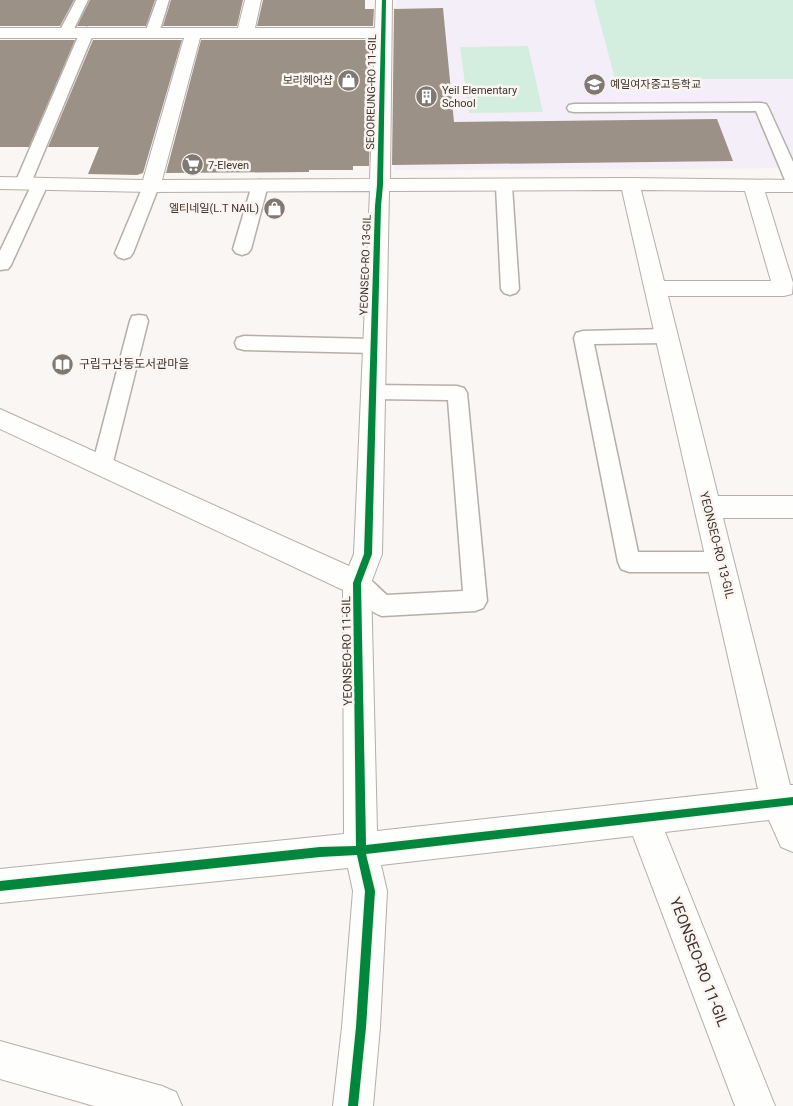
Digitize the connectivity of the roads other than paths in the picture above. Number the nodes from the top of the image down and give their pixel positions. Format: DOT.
graph roads {
  1 [pos="82,0"];
  2 [pos="163,0"];
  3 [pos="252,0"];
  4 [pos="384,0"];
  5 [pos="66,32"];
  6 [pos="87,32"];
  7 [pos="0,33"];
  8 [pos="152,33"];
  9 [pos="383,33"];
  10 [pos="193,34"];
  11 [pos="246,34"];
  12 [pos="574,108"];
  13 [pos="793,180"];
  14 [pos="0,183"];
  15 [pos="31,184"];
  16 [pos="630,184"];
  17 [pos="260,185"];
  18 [pos="380,185"];
  19 [pos="151,186"];
  20 [pos="504,186"];
  21 [pos="753,186"];
  22 [pos="793,186"];
  23 [pos="242,249"];
  24 [pos="124,253"];
  25 [pos="2,265"];
  26 [pos="654,288"];
  27 [pos="510,289"];
  28 [pos="139,321"];
  29 [pos="665,336"];
  30 [pos="244,343"];
  31 [pos="374,346"];
  32 [pos="373,392"];
  33 [pos="0,418"];
  34 [pos="102,466"];
  35 [pos="707,507"];
  36 [pos="793,507"];
  37 [pos="721,562"];
  38 [pos="357,583"];
  39 [pos="785,802"];
  40 [pos="643,818"];
  41 [pos="793,835"];
  42 [pos="362,850"];
  43 [pos="0,886"];
  44 [pos="0,1060"];
  45 [pos="162,1106"];
  46 [pos="353,1106"];
  47 [pos="755,1106"];
  1 -- 5 [label="lane"];
  2 -- 8 [label="lane"];
  3 -- 11 [label="street"];
  4 -- 9 [label="street, SEOOREUNG-RO 11-GIL"];
  5 -- 6 [label="street, SEOOREUNG-RO 11-GIL"];
  5 -- 7 [label="street, SEOOREUNG-RO 11-GIL"];
  6 -- 8 [label="street, SEOOREUNG-RO 11-GIL"];
  6 -- 15 [label="lane"];
  8 -- 10 [label="street, SEOOREUNG-RO 11-GIL"];
  9 -- 11 [label="street, SEOOREUNG-RO 11-GIL"];
  9 -- 18 [label="street, SEOOREUNG-RO 11-GIL"];
  10 -- 11 [label="street, SEOOREUNG-RO 11-GIL"];
  10 -- 19 [label="street"];
  12 -- 13 [label="lane"];
  14 -- 15 [label="street"];
  15 -- 19 [label="street"];
  15 -- 25 [label="lane"];
  16 -- 20 [label="street"];
  16 -- 21 [label="street"];
  16 -- 26 [label="street, YEONSEO-RO 13-GIL"];
  17 -- 18 [label="street"];
  17 -- 19 [label="street"];
  17 -- 23 [label="lane"];
  18 -- 20 [label="street"];
  18 -- 31 [label="street, YEONSEO-RO 13-GIL"];
  19 -- 24 [label="lane"];
  20 -- 27 [label="lane"];
  21 -- 22 [label="street"];
  21 -- 26 [label="street"];
  26 -- 29 [label="street, YEONSEO-RO 13-GIL"];
  28 -- 34 [label="lane"];
  29 -- 35 [label="street, YEONSEO-RO 13-GIL"];
  29 -- 37 [label="lane"];
  30 -- 31 [label="lane"];
  31 -- 32 [label="street, YEONSEO-RO 13-GIL"];
  32 -- 38 [label="street, YEONSEO-RO 11-GIL"];
  32 -- 38 [label="lane"];
  33 -- 34 [label="street"];
  34 -- 38 [label="street"];
  35 -- 36 [label="street"];
  35 -- 37 [label="street, YEONSEO-RO 13-GIL"];
  37 -- 39 [label="street, YEONSEO-RO 13-GIL"];
  38 -- 42 [label="street, YEONSEO-RO 11-GIL"];
  39 -- 40 [label="street"];
  39 -- 41 [label="street"];
  40 -- 42 [label="street"];
  40 -- 47 [label="street, YEONSEO-RO 11-GIL"];
  42 -- 43 [label="street"];
  42 -- 46 [label="street, YEONSEO-RO 11-GIL"];
  44 -- 45 [label="street"];
}
